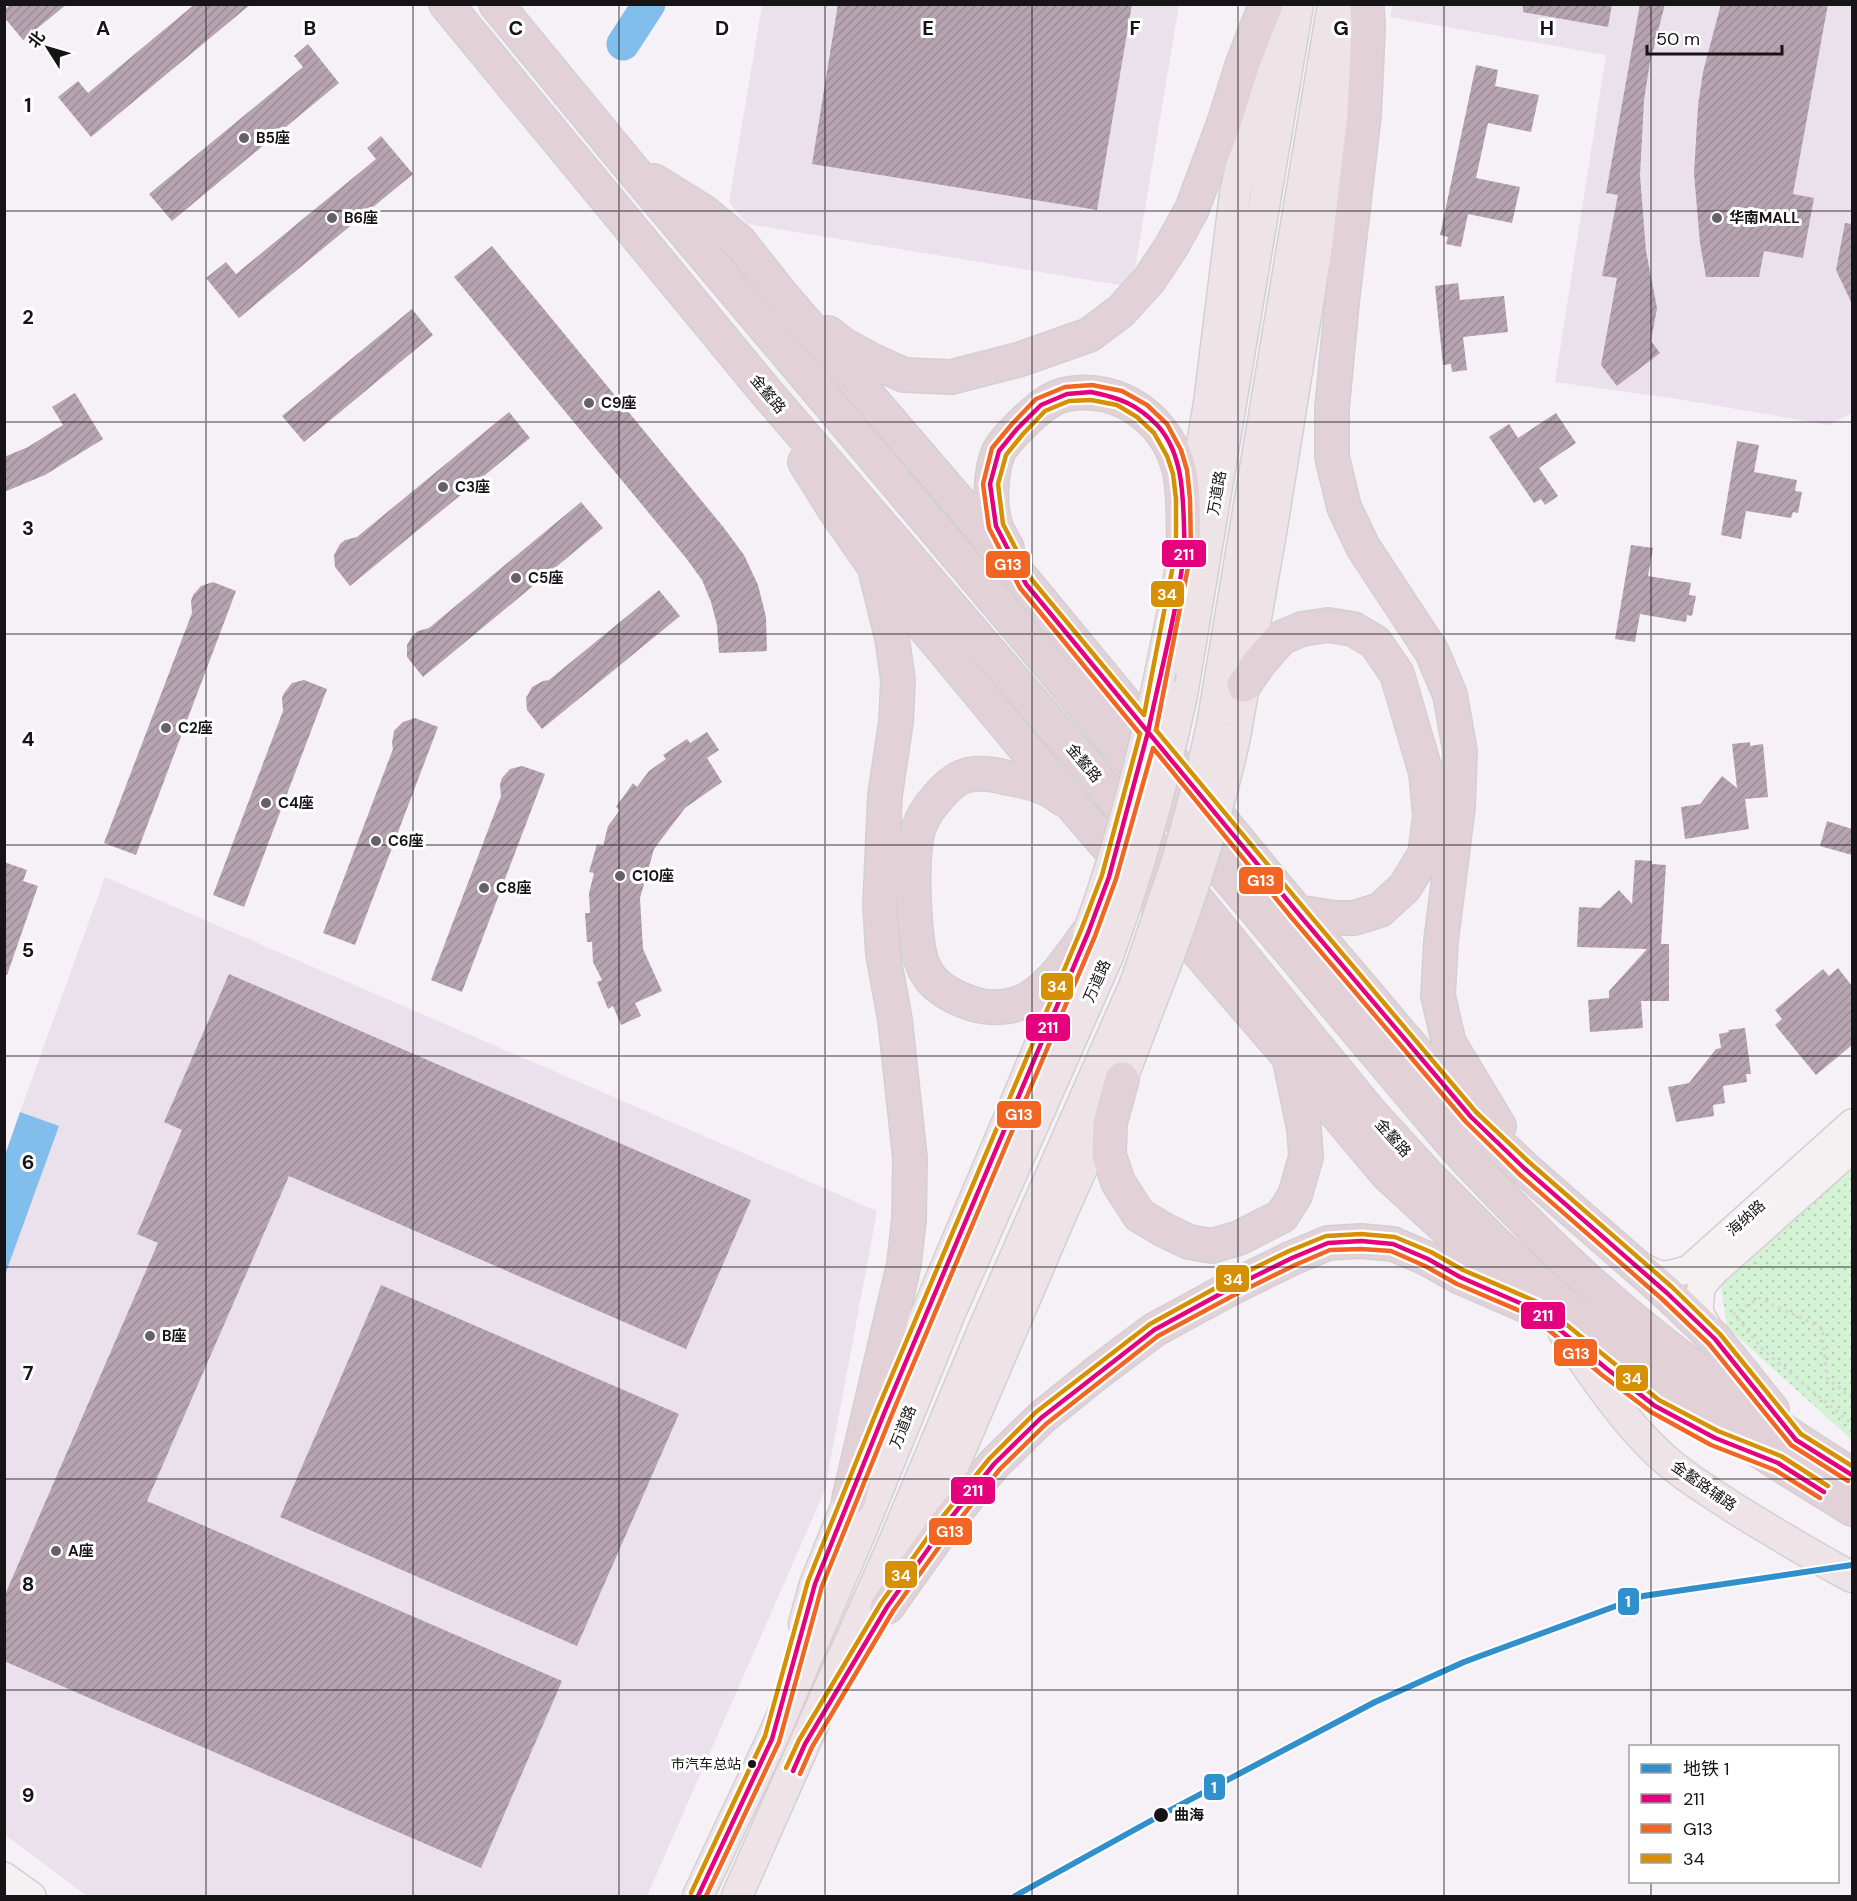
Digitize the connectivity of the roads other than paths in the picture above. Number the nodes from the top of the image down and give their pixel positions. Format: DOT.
graph roads {
  1 [pos="446,4"];
  2 [pos="496,4"];
  3 [pos="1266,4"];
  4 [pos="1275,4"];
  5 [pos="1298,4"];
  6 [pos="1333,4"];
  7 [pos="1356,4"];
  8 [pos="1367,4"];
  9 [pos="631,168"];
  10 [pos="780,293"];
  11 [pos="766,392"];
  12 [pos="1184,550"];
  13 [pos="874,566"];
  14 [pos="1026,584"];
  15 [pos="1244,686"];
  16 [pos="1224,729"];
  17 [pos="1078,812"];
  18 [pos="1297,912"];
  19 [pos="1098,945"];
  20 [pos="1144,992"];
  21 [pos="1288,1057"];
  22 [pos="1122,1079"];
  23 [pos="1852,1123"];
  24 [pos="1852,1149"];
  25 [pos="1524,1168"];
  26 [pos="1628,1259"];
  27 [pos="1536,1311"];
  28 [pos="1564,1333"];
  29 [pos="1715,1339"];
  30 [pos="1787,1451"];
  31 [pos="1852,1475"];
  32 [pos="849,1499"];
  33 [pos="1852,1509"];
  34 [pos="1852,1577"];
  35 [pos="887,1607"];
  36 [pos="772,1739"];
  37 [pos="805,1744"];
  38 [pos="4,1876"];
  39 [pos="32,1896"];
  40 [pos="698,1896"];
  41 [pos="736,1896"];
  1 -- 11 [label="highway, 金鳌路"];
  2 -- 9 [label="highway"];
  3 -- 10 [label="highway"];
  4 -- 12 [label="main road"];
  5 -- 19 [label="main road, 万道路, bridge"];
  6 -- 16 [label="main road"];
  7 -- 15 [label="main road"];
  8 -- 25 [label="highway"];
  9 -- 10 [label="highway"];
  9 -- 30 [label="highway"];
  10 -- 14 [label="highway"];
  11 -- 13 [label="highway"];
  11 -- 30 [label="highway, 金鳌路"];
  12 -- 14 [label="highway"];
  12 -- 19 [label="main road, bridge"];
  13 -- 17 [label="highway"];
  13 -- 32 [label="highway"];
  14 -- 18 [label="highway"];
  15 -- 16 [label="main road"];
  15 -- 18 [label="highway"];
  16 -- 20 [label="main road, bridge"];
  17 -- 19 [label="highway"];
  17 -- 21 [label="highway"];
  18 -- 25 [label="highway"];
  19 -- 32 [label="main road"];
  19 -- 36 [label="main road, 万道路"];
  20 -- 22 [label="main road"];
  20 -- 37 [label="main road"];
  21 -- 22 [label="highway"];
  21 -- 27 [label="highway"];
  22 -- 35 [label="main road"];
  23 -- 26 [label="street, 海纳路"];
  24 -- 29 [label="street, 海纳路"];
  25 -- 26 [label="highway"];
  26 -- 29 [label="highway"];
  27 -- 28 [label="highway"];
  27 -- 35 [label="highway"];
  28 -- 30 [label="highway"];
  28 -- 34 [label="main road, 金鳌路辅路"];
  29 -- 30 [label="highway"];
  30 -- 31 [label="highway"];
  30 -- 33 [label="highway"];
  32 -- 36 [label="main road"];
  35 -- 37 [label="main road"];
  36 -- 40 [label="main road, 万道路"];
  37 -- 41 [label="main road"];
  38 -- 39 [label="street"];
}
